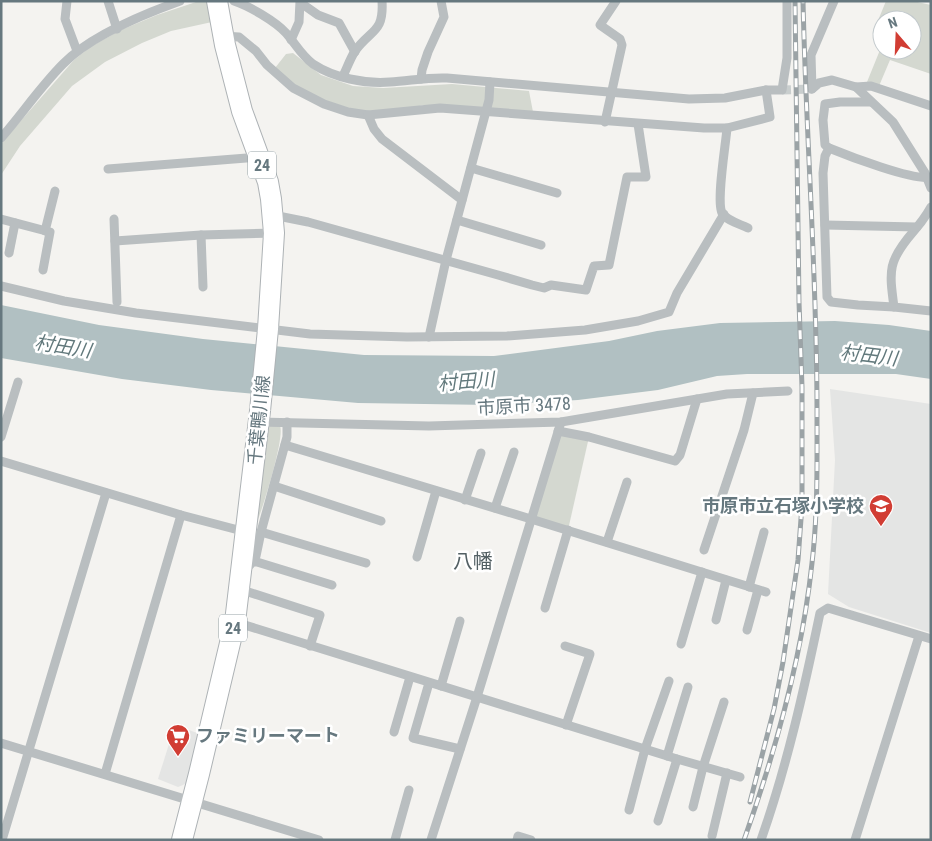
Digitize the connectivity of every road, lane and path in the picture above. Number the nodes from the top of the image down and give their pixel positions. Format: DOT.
graph roads {
  1 [pos="67,1"];
  2 [pos="108,1"];
  3 [pos="180,1"];
  4 [pos="216,1"];
  5 [pos="234,1"];
  6 [pos="382,1"];
  7 [pos="441,1"];
  8 [pos="616,1"];
  9 [pos="787,1"];
  10 [pos="834,1"];
  11 [pos="301,2"];
  12 [pos="117,29"];
  13 [pos="223,36"];
  14 [pos="291,40"];
  15 [pos="78,51"];
  16 [pos="355,52"];
  17 [pos="343,76"];
  18 [pos="421,79"];
  19 [pos="490,82"];
  20 [pos="856,88"];
  21 [pos="766,90"];
  22 [pos="611,92"];
  23 [pos="871,102"];
  24 [pos="931,106"];
  25 [pos="486,111"];
  26 [pos="368,115"];
  27 [pos="605,122"];
  28 [pos="638,124"];
  29 [pos="727,128"];
  30 [pos="1,138"];
  31 [pos="829,148"];
  32 [pos="258,157"];
  33 [pos="471,168"];
  34 [pos="108,169"];
  35 [pos="929,177"];
  36 [pos="931,188"];
  37 [pos="55,191"];
  38 [pos="557,193"];
  39 [pos="462,200"];
  40 [pos="931,207"];
  41 [pos="724,214"];
  42 [pos="114,218"];
  43 [pos="1,219"];
  44 [pos="457,220"];
  45 [pos="16,223"];
  46 [pos="273,224"];
  47 [pos="826,225"];
  48 [pos="916,227"];
  49 [pos="748,228"];
  50 [pos="45,231"];
  51 [pos="201,235"];
  52 [pos="115,241"];
  53 [pos="541,245"];
  54 [pos="9,254"];
  55 [pos="446,260"];
  56 [pos="43,270"];
  57 [pos="1,286"];
  58 [pos="203,287"];
  59 [pos="117,302"];
  60 [pos="894,307"];
  61 [pos="931,311"];
  62 [pos="268,331"];
  63 [pos="429,337"];
  64 [pos="18,382"];
  65 [pos="788,391"];
  66 [pos="753,393"];
  67 [pos="697,399"];
  68 [pos="259,417"];
  69 [pos="287,422"];
  70 [pos="559,426"];
  71 [pos="1,437"];
  72 [pos="285,445"];
  73 [pos="514,452"];
  74 [pos="481,453"];
  75 [pos="1,461"];
  76 [pos="628,482"];
  77 [pos="274,486"];
  78 [pos="436,491"];
  79 [pos="106,493"];
  80 [pos="465,500"];
  81 [pos="495,508"];
  82 [pos="181,515"];
  83 [pos="530,518"];
  84 [pos="381,521"];
  85 [pos="568,530"];
  86 [pos="253,532"];
  87 [pos="764,532"];
  88 [pos="607,542"];
  89 [pos="704,550"];
  90 [pos="417,557"];
  91 [pos="366,563"];
  92 [pos="702,572"];
  93 [pos="244,574"];
  94 [pos="726,580"];
  95 [pos="332,585"];
  96 [pos="758,590"];
  97 [pos="545,608"];
  98 [pos="716,620"];
  99 [pos="460,621"];
  100 [pos="234,622"];
  101 [pos="747,630"];
  102 [pos="919,636"];
  103 [pos="931,639"];
  104 [pos="681,644"];
  105 [pos="310,646"];
  106 [pos="565,646"];
  107 [pos="410,677"];
  108 [pos="669,682"];
  109 [pos="429,683"];
  110 [pos="441,686"];
  111 [pos="688,687"];
  112 [pos="477,697"];
  113 [pos="724,702"];
  114 [pos="566,724"];
  115 [pos="394,732"];
  116 [pos="1,743"];
  117 [pos="460,749"];
  118 [pos="644,749"];
  119 [pos="29,752"];
  120 [pos="667,756"];
  121 [pos="677,759"];
  122 [pos="703,767"];
  123 [pos="726,773"];
  124 [pos="105,774"];
  125 [pos="740,776"];
  126 [pos="410,790"];
  127 [pos="192,802"];
  128 [pos="693,807"];
  129 [pos="629,810"];
  130 [pos="658,821"];
  131 [pos="712,836"];
  132 [pos="301,837"];
  133 [pos="2,840"];
  134 [pos="182,840"];
  135 [pos="319,840"];
  136 [pos="395,840"];
  137 [pos="431,840"];
  138 [pos="517,840"];
  139 [pos="531,840"];
  140 [pos="761,840"];
  141 [pos="856,840"];
  1 -- 15 [label="street"];
  2 -- 12 [label="street"];
  3 -- 12 [label="street"];
  4 -- 13 [label="main road, 千葉鴨川線 / 24"];
  5 -- 14 [label="street"];
  6 -- 16 [label="street"];
  7 -- 18 [label="street"];
  8 -- 22 [label="street"];
  9 -- 21 [label="street"];
  10 -- 20 [label="street"];
  11 -- 14 [label="street"];
  11 -- 16 [label="street"];
  12 -- 15 [label="street"];
  13 -- 26 [label="street"];
  13 -- 32 [label="main road, 千葉鴨川線 / 24"];
  14 -- 17 [label="street"];
  15 -- 30 [label="street"];
  16 -- 17 [label="street"];
  17 -- 18 [label="street"];
  18 -- 19 [label="street"];
  19 -- 22 [label="street"];
  19 -- 25 [label="street"];
  20 -- 23 [label="street"];
  20 -- 24 [label="street"];
  21 -- 22 [label="street"];
  21 -- 29 [label="street"];
  22 -- 27 [label="street"];
  23 -- 31 [label="street"];
  23 -- 35 [label="street"];
  25 -- 26 [label="street"];
  25 -- 27 [label="street"];
  25 -- 33 [label="street"];
  26 -- 39 [label="street"];
  27 -- 28 [label="street"];
  28 -- 29 [label="street"];
  28 -- 55 [label="street"];
  29 -- 41 [label="street"];
  31 -- 35 [label="street"];
  31 -- 47 [label="street"];
  32 -- 34 [label="street"];
  32 -- 46 [label="main road, 千葉鴨川線 / 24"];
  33 -- 38 [label="street"];
  33 -- 39 [label="street"];
  35 -- 36 [label="street"];
  37 -- 50 [label="street"];
  39 -- 44 [label="street"];
  40 -- 48 [label="street"];
  41 -- 49 [label="street"];
  41 -- 63 [label="street"];
  42 -- 52 [label="street"];
  43 -- 45 [label="street"];
  44 -- 53 [label="street"];
  44 -- 55 [label="street"];
  45 -- 50 [label="street"];
  45 -- 54 [label="street"];
  46 -- 51 [label="street"];
  46 -- 55 [label="street"];
  46 -- 62 [label="main road, 千葉鴨川線 / 24"];
  47 -- 48 [label="street"];
  47 -- 60 [label="street"];
  48 -- 60 [label="street"];
  50 -- 56 [label="street"];
  51 -- 52 [label="street"];
  51 -- 58 [label="street"];
  52 -- 59 [label="street"];
  55 -- 63 [label="street"];
  57 -- 62 [label="street"];
  60 -- 61 [label="street"];
  62 -- 63 [label="street"];
  62 -- 68 [label="main road, 千葉鴨川線 / 24"];
  64 -- 71 [label="street"];
  65 -- 66 [label="street, 市原市 3478"];
  66 -- 67 [label="street, 市原市 3478"];
  66 -- 89 [label="street"];
  67 -- 70 [label="street, 市原市 3478"];
  67 -- 70 [label="street"];
  68 -- 69 [label="street, 市原市 3478"];
  68 -- 86 [label="main road, 千葉鴨川線 / 24"];
  69 -- 70 [label="street, 市原市 3478"];
  69 -- 72 [label="street"];
  70 -- 83 [label="street"];
  72 -- 77 [label="street"];
  72 -- 78 [label="street"];
  73 -- 81 [label="street"];
  74 -- 80 [label="street"];
  75 -- 79 [label="street"];
  76 -- 88 [label="street"];
  77 -- 84 [label="street"];
  77 -- 86 [label="street"];
  78 -- 80 [label="street"];
  78 -- 90 [label="street"];
  79 -- 82 [label="street"];
  79 -- 119 [label="street"];
  80 -- 81 [label="street"];
  81 -- 83 [label="street"];
  82 -- 86 [label="street"];
  82 -- 124 [label="street"];
  83 -- 85 [label="street"];
  83 -- 112 [label="street"];
  85 -- 88 [label="street"];
  85 -- 97 [label="street"];
  86 -- 91 [label="street"];
  86 -- 93 [label="main road, 千葉鴨川線 / 24"];
  87 -- 96 [label="street"];
  88 -- 92 [label="street"];
  92 -- 94 [label="street"];
  92 -- 104 [label="street"];
  93 -- 95 [label="street"];
  93 -- 100 [label="main road, 千葉鴨川線 / 24"];
  93 -- 105 [label="street"];
  94 -- 96 [label="street"];
  94 -- 98 [label="street"];
  96 -- 101 [label="street"];
  99 -- 110 [label="street"];
  100 -- 105 [label="street"];
  100 -- 127 [label="main road, 千葉鴨川線 / 24"];
  102 -- 103 [label="street"];
  102 -- 140 [label="street"];
  102 -- 141 [label="street"];
  105 -- 107 [label="street"];
  106 -- 114 [label="street"];
  107 -- 109 [label="street"];
  107 -- 115 [label="street"];
  108 -- 118 [label="street"];
  109 -- 110 [label="street"];
  109 -- 117 [label="street"];
  110 -- 112 [label="street"];
  111 -- 120 [label="street"];
  112 -- 114 [label="street"];
  112 -- 117 [label="street"];
  113 -- 122 [label="street"];
  114 -- 118 [label="street"];
  116 -- 119 [label="street"];
  117 -- 137 [label="street"];
  118 -- 120 [label="street"];
  118 -- 129 [label="street"];
  119 -- 124 [label="street"];
  119 -- 133 [label="street"];
  120 -- 121 [label="street"];
  121 -- 122 [label="street"];
  121 -- 130 [label="street"];
  122 -- 123 [label="street"];
  122 -- 128 [label="street"];
  123 -- 125 [label="street"];
  123 -- 131 [label="street"];
  124 -- 127 [label="street"];
  126 -- 136 [label="street"];
  127 -- 132 [label="street"];
  127 -- 134 [label="main road, 千葉鴨川線 / 24"];
  132 -- 135 [label="street"];
  138 -- 139 [label="street"];
}
